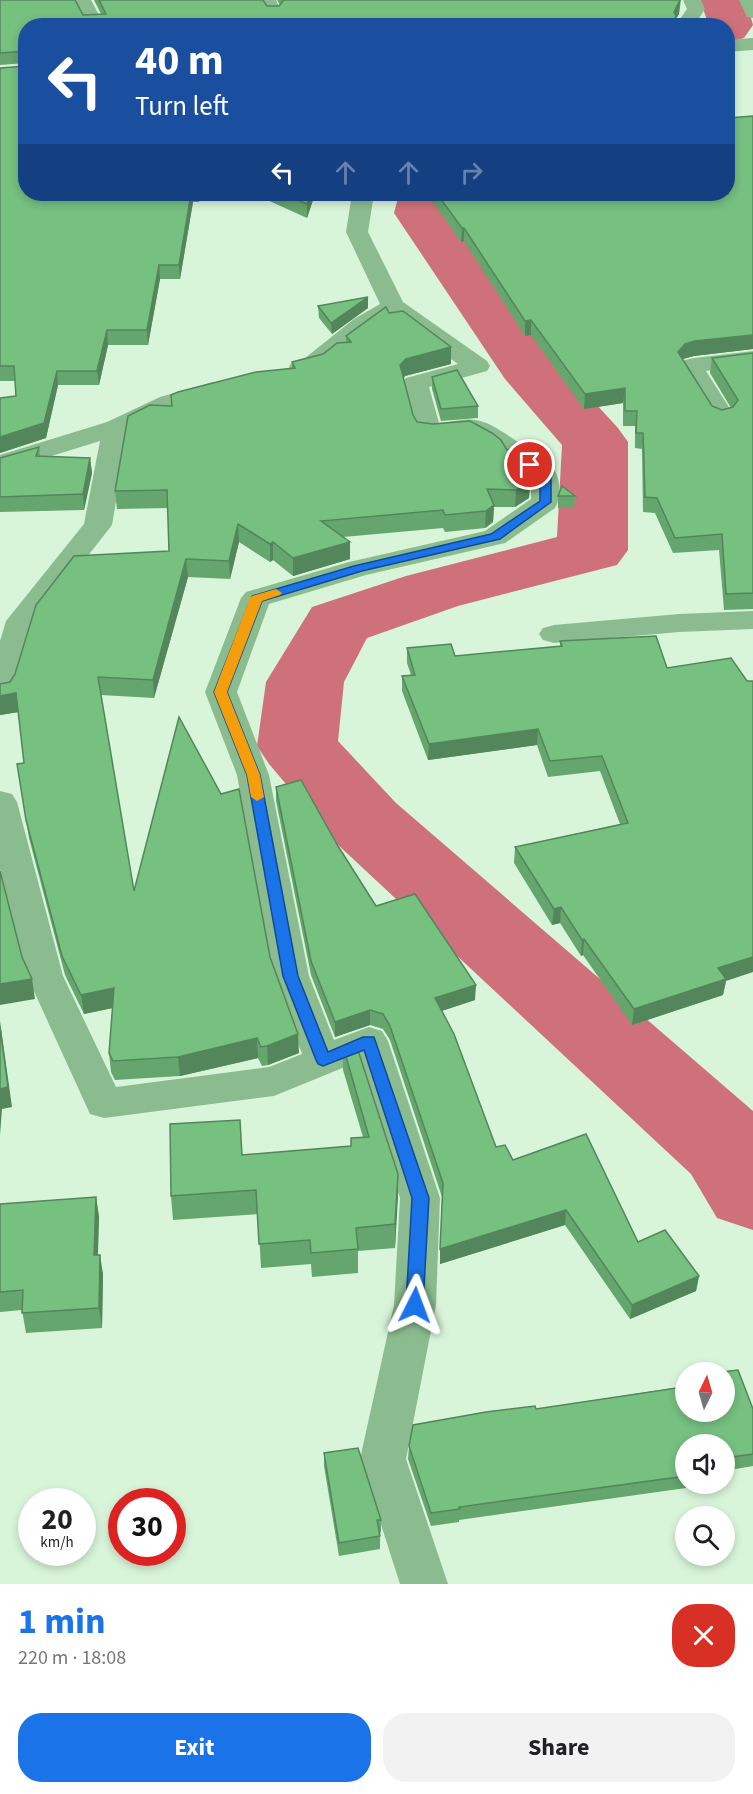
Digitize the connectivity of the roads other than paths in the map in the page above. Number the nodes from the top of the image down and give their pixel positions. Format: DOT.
graph roads {
  1 [pos="82,0"];
  2 [pos="692,0"];
  3 [pos="748,0"];
  4 [pos="753,13"];
  5 [pos="92,18"];
  6 [pos="690,18"];
  7 [pos="753,44"];
  8 [pos="735,45"];
  9 [pos="362,201"];
  10 [pos="393,306"];
  11 [pos="753,358"];
  12 [pos="281,372"];
  13 [pos="236,384"];
  14 [pos="721,415"];
  15 [pos="116,428"];
  16 [pos="0,464"];
  17 [pos="753,620"];
  18 [pos="554,634"];
  19 [pos="0,692"];
  20 [pos="0,802"];
  21 [pos="323,1060"];
  22 [pos="423,1584"];
  1 -- 5 [label="street"];
  2 -- 6 [label="street"];
  3 -- 4 [label="street"];
  7 -- 8 [label="street"];
  9 -- 10 [label="street"];
  10 -- 12 [label="street"];
  10 -- 21 [label="street"];
  11 -- 14 [label="street"];
  13 -- 15 [label="street"];
  15 -- 16 [label="street"];
  15 -- 19 [label="street"];
  17 -- 18 [label="street"];
  20 -- 21 [label="street"];
  21 -- 22 [label="street"];
}
